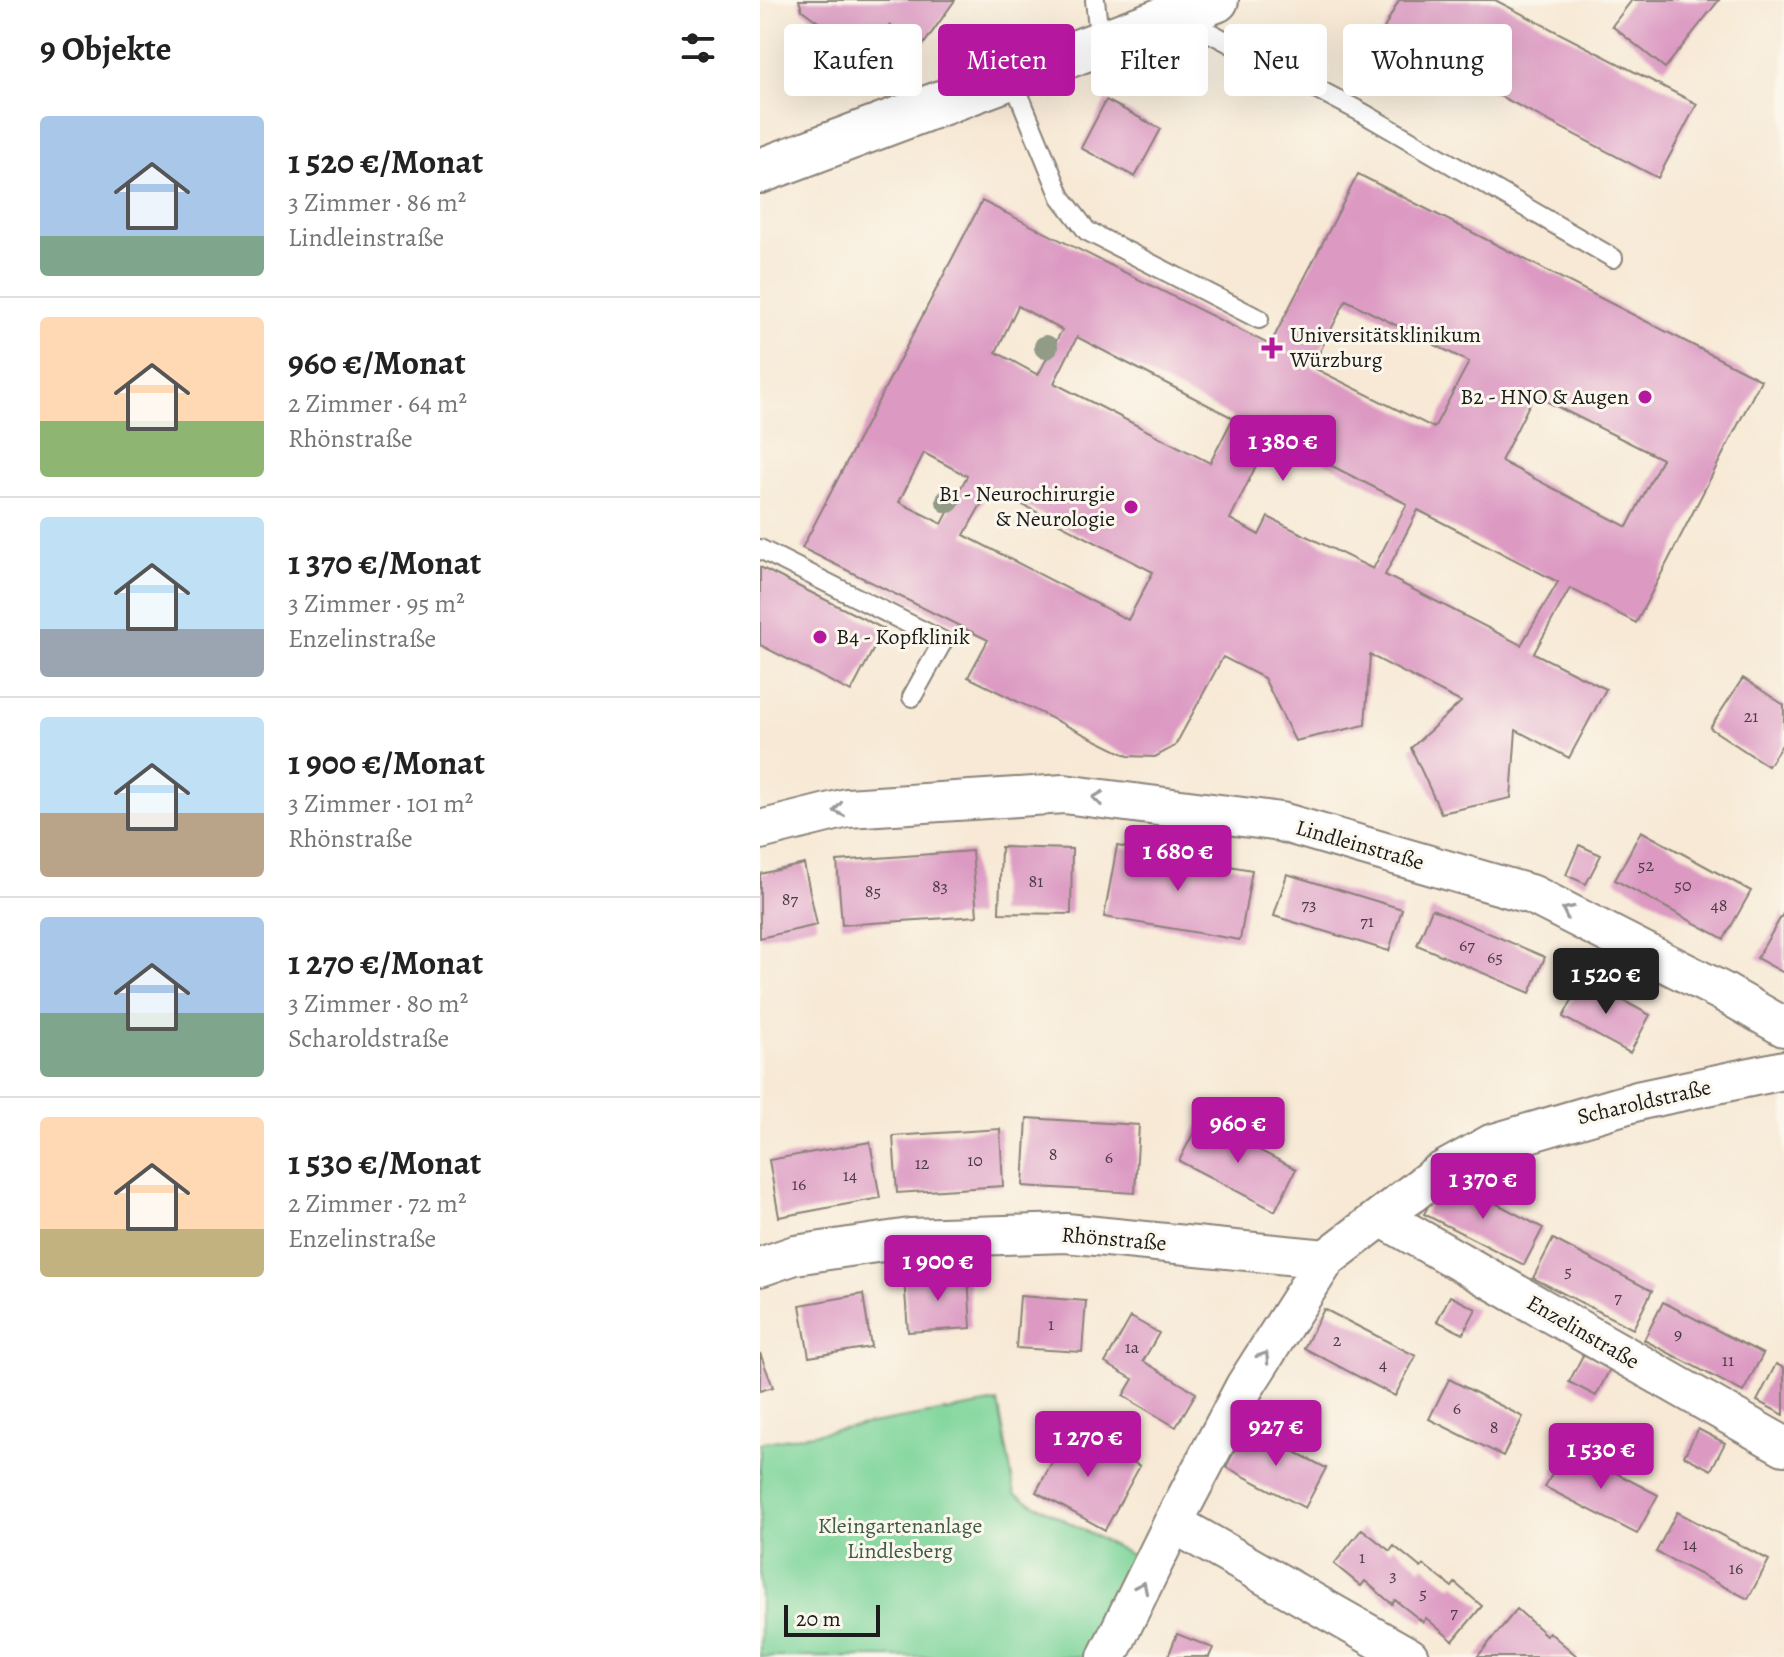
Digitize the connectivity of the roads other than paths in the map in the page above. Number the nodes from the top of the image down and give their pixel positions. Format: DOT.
graph roads {
  1 [pos="1095,0"];
  2 [pos="1197,8"];
  3 [pos="1098,24"];
  4 [pos="1154,24"];
  5 [pos="963,96"];
  6 [pos="1019,96"];
  7 [pos="760,171"];
  8 [pos="1613,258"];
  9 [pos="1259,319"];
  10 [pos="760,549"];
  11 [pos="912,697"];
  12 [pos="760,830"];
  13 [pos="1784,1027"];
  14 [pos="1784,1070"];
  15 [pos="1381,1217"];
  16 [pos="1326,1259"];
  17 [pos="760,1267"];
  18 [pos="1784,1446"];
  19 [pos="1173,1523"];
  20 [pos="1107,1657"];
  21 [pos="1409,1657"];
  1 -- 3 [label="lane"];
  2 -- 4 [label="street"];
  2 -- 8 [label="lane"];
  5 -- 7 [label="street"];
  6 -- 9 [label="lane"];
  10 -- 11 [label="lane"];
  13 -- 12 [label="street, Lindleinstraße, one-way"];
  14 -- 15 [label="street, Scharoldstraße"];
  15 -- 16 [label="street, Scharoldstraße"];
  15 -- 18 [label="street, Enzelinstraße"];
  16 -- 17 [label="street, Rhönstraße"];
  19 -- 16 [label="street, Scharoldstraße, one-way"];
  20 -- 19 [label="street, Scharoldstraße, one-way"];
  19 -- 21 [label="street"];
}
